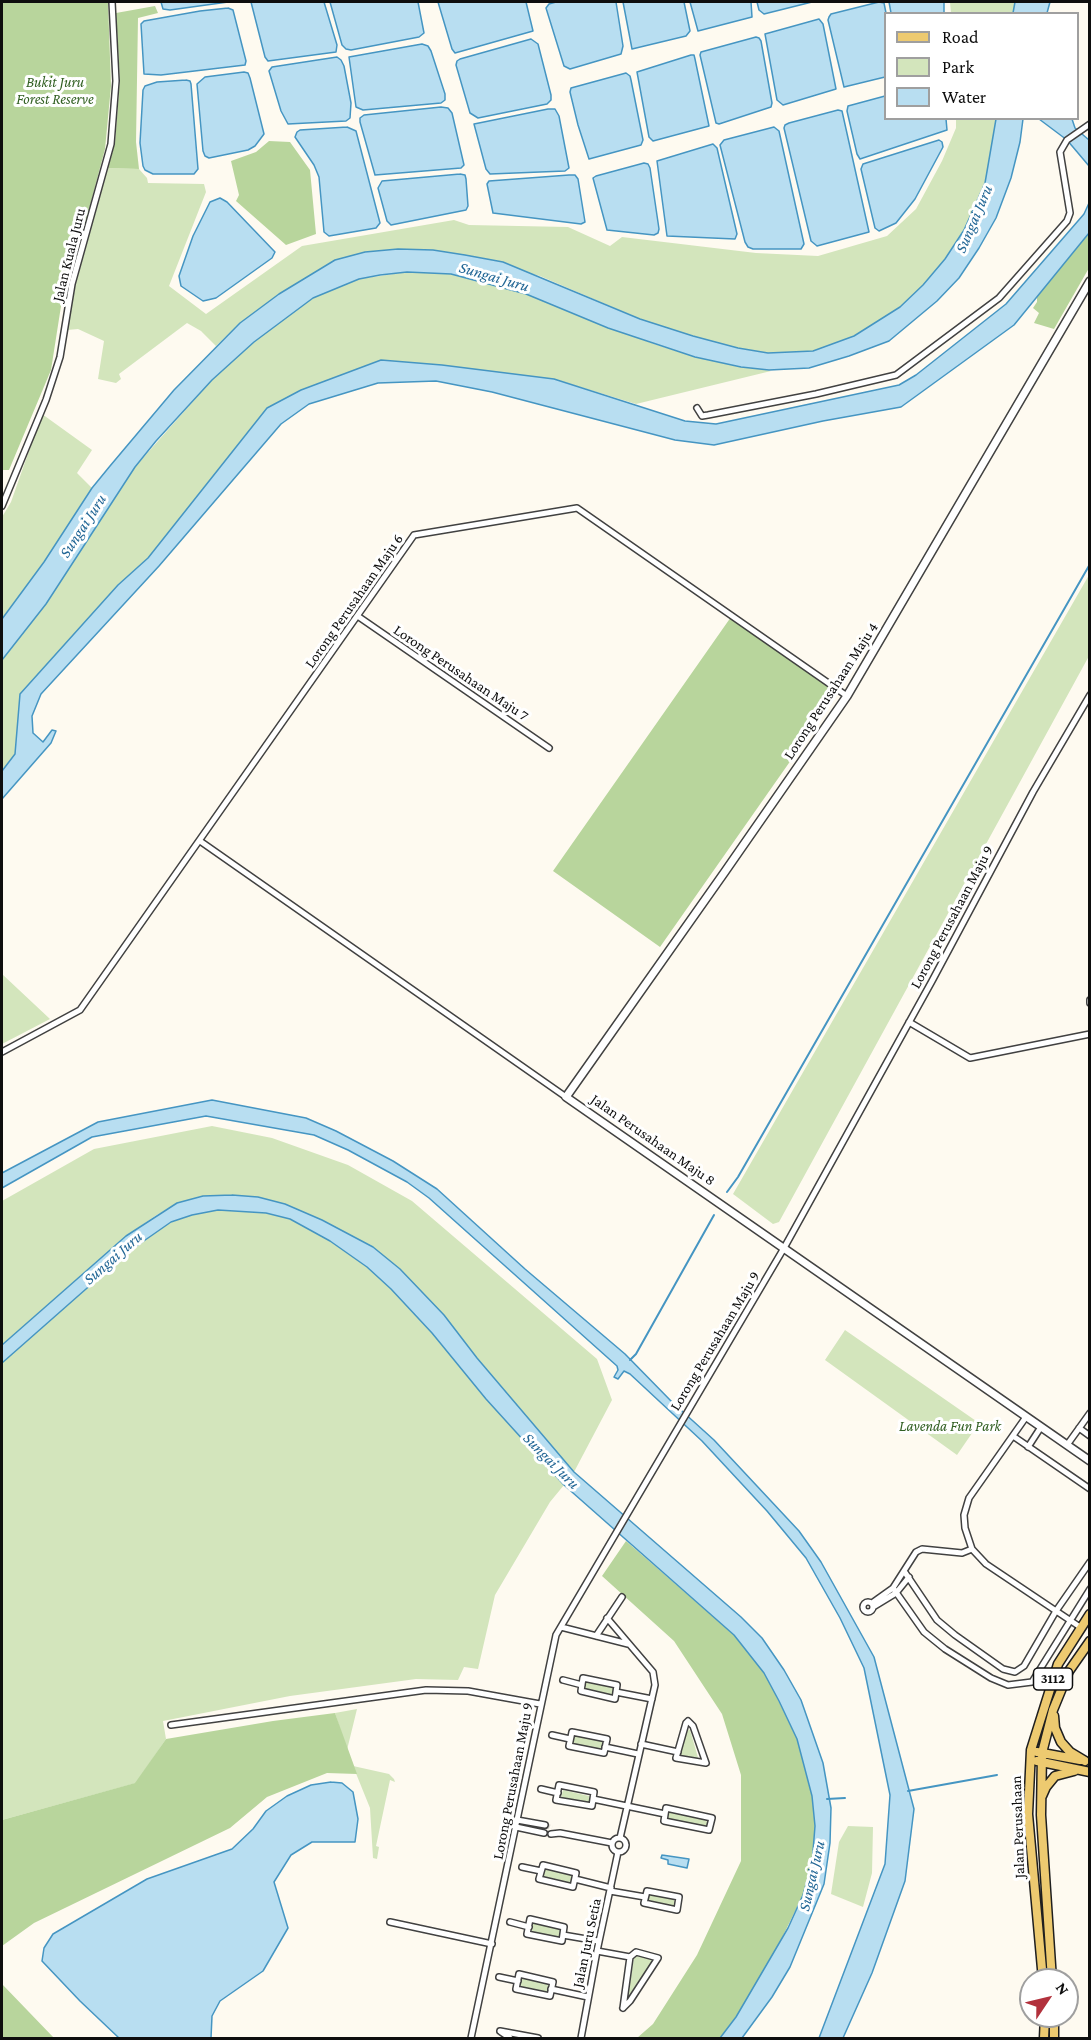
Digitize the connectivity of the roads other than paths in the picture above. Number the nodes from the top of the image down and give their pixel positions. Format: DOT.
graph roads {
  1 [pos="111,2"];
  2 [pos="1089,124"];
  3 [pos="1089,281"];
  4 [pos="697,408"];
  5 [pos="2,506"];
  6 [pos="359,617"];
  7 [pos="1089,695"];
  8 [pos="847,696"];
  9 [pos="549,748"];
  10 [pos="200,841"];
  11 [pos="909,1022"];
  12 [pos="1089,1034"];
  13 [pos="2,1052"];
  14 [pos="566,1097"];
  15 [pos="784,1248"];
  16 [pos="1089,1413"];
  17 [pos="1026,1417"];
  18 [pos="1041,1427"];
  19 [pos="1079,1428"];
  20 [pos="1013,1436"];
  21 [pos="1089,1436"];
  22 [pos="1067,1445"];
  23 [pos="1028,1447"];
  24 [pos="1089,1461"];
  25 [pos="1089,1489"];
  26 [pos="972,1549"];
  27 [pos="1089,1562"];
  28 [pos="904,1571"];
  29 [pos="909,1577"];
  30 [pos="1089,1589"];
  31 [pos="895,1590"];
  32 [pos="622,1597"];
  33 [pos="873,1605"];
  34 [pos="1056,1611"];
  35 [pos="1089,1614"];
  36 [pos="607,1618"];
  37 [pos="1070,1620"];
  38 [pos="561,1627"];
  39 [pos="1080,1627"];
  40 [pos="596,1636"];
  41 [pos="1089,1641"];
  42 [pos="628,1644"];
  43 [pos="981,1653"];
  44 [pos="972,1666"];
  45 [pos="562,1680"];
  46 [pos="582,1685"];
  47 [pos="616,1692"];
  48 [pos="652,1699"];
  49 [pos="540,1704"];
  50 [pos="1053,1710"];
  51 [pos="171,1725"];
  52 [pos="552,1735"];
  53 [pos="570,1739"];
  54 [pos="641,1744"];
  55 [pos="605,1747"];
  56 [pos="1031,1750"];
  57 [pos="678,1752"];
  58 [pos="638,1754"];
  59 [pos="1041,1758"];
  60 [pos="1030,1760"];
  61 [pos="1086,1766"];
  62 [pos="541,1789"];
  63 [pos="558,1792"];
  64 [pos="593,1799"];
  65 [pos="1041,1799"];
  66 [pos="627,1806"];
  67 [pos="665,1814"];
  68 [pos="517,1820"];
  69 [pos="545,1826"];
  70 [pos="516,1827"];
  71 [pos="552,1831"];
  72 [pos="544,1833"];
  73 [pos="620,1838"];
  74 [pos="612,1843"];
  75 [pos="618,1852"];
  76 [pos="522,1867"];
  77 [pos="541,1871"];
  78 [pos="575,1879"];
  79 [pos="610,1889"];
  80 [pos="645,1898"];
  81 [pos="390,1922"];
  82 [pos="510,1922"];
  83 [pos="529,1927"];
  84 [pos="563,1935"];
  85 [pos="598,1941"];
  86 [pos="492,1944"];
  87 [pos="597,1951"];
  88 [pos="630,1957"];
  89 [pos="1041,1968"];
  90 [pos="1051,1968"];
  91 [pos="499,1977"];
  92 [pos="518,1981"];
  93 [pos="551,1989"];
  94 [pos="588,1997"];
  95 [pos="471,2038"];
  96 [pos="510,2038"];
  97 [pos="538,2038"];
  98 [pos="581,2038"];
  1 -- 5 [label="street, Jalan Kuala Juru"];
  2 -- 4 [label="street"];
  3 -- 8 [label="street, Lorong Perusahaan Maju 4"];
  6 -- 8 [label="street, Lorong Perusahaan Maju 6"];
  6 -- 9 [label="street, Lorong Perusahaan Maju 7"];
  6 -- 10 [label="street, Lorong Perusahaan Maju 6"];
  7 -- 11 [label="street, Lorong Perusahaan Maju 9"];
  8 -- 14 [label="street, Lorong Perusahaan Maju 4"];
  10 -- 13 [label="street, Lorong Perusahaan Maju 6"];
  10 -- 14 [label="street, Jalan Perusahaan Maju 8"];
  11 -- 12 [label="street"];
  11 -- 15 [label="street, Lorong Perusahaan Maju 9"];
  14 -- 15 [label="street, Jalan Perusahaan Maju 8"];
  15 -- 17 [label="street, Jalan Perusahaan Maju 8"];
  15 -- 38 [label="street, Lorong Perusahaan Maju 9"];
  16 -- 19 [label="street"];
  17 -- 18 [label="street, Jalan Perusahaan Maju 8"];
  17 -- 20 [label="street"];
  18 -- 22 [label="street, Jalan Perusahaan Maju 8"];
  18 -- 23 [label="street"];
  19 -- 21 [label="street"];
  19 -- 22 [label="street"];
  20 -- 23 [label="street"];
  20 -- 26 [label="street"];
  22 -- 24 [label="street, Jalan Perusahaan Maju 8"];
  23 -- 25 [label="street"];
  26 -- 28 [label="street"];
  26 -- 34 [label="street"];
  27 -- 34 [label="street"];
  28 -- 29 [label="street"];
  28 -- 31 [label="street"];
  29 -- 31 [label="street"];
  29 -- 43 [label="street"];
  30 -- 37 [label="street"];
  31 -- 33 [label="street"];
  31 -- 44 [label="street"];
  32 -- 36 [label="street"];
  34 -- 37 [label="street"];
  34 -- 43 [label="street"];
  35 -- 39 [label="main road, Jalan Perusahaan / 3112"];
  36 -- 40 [label="street"];
  36 -- 42 [label="street"];
  37 -- 39 [label="street"];
  37 -- 44 [label="street"];
  38 -- 40 [label="street"];
  38 -- 49 [label="street, Lorong Perusahaan Maju 9"];
  39 -- 56 [label="main road, Jalan Perusahaan / 3112"];
  40 -- 42 [label="street"];
  41 -- 50 [label="main road, Jalan Perusahaan"];
  42 -- 48 [label="street, Jalan Juru Setia"];
  43 -- 44 [label="street"];
  45 -- 46 [label="street"];
  46 -- 47 [label="street"];
  46 -- 47 [label="street"];
  47 -- 48 [label="street"];
  48 -- 54 [label="street, Jalan Juru Setia"];
  49 -- 51 [label="street"];
  49 -- 68 [label="street, Lorong Perusahaan Maju 9"];
  50 -- 59 [label="main road, Jalan Perusahaan / 3112"];
  50 -- 61 [label="main road"];
  52 -- 53 [label="street"];
  53 -- 55 [label="street"];
  53 -- 55 [label="street"];
  54 -- 57 [label="street"];
  54 -- 58 [label="street, Jalan Juru Setia"];
  55 -- 58 [label="street"];
  56 -- 59 [label="main road"];
  56 -- 60 [label="main road, Jalan Perusahaan / 3112"];
  57 -- 57 [label="street"];
  58 -- 66 [label="street, Jalan Juru Setia"];
  59 -- 60 [label="main road"];
  59 -- 61 [label="main road"];
  59 -- 65 [label="main road, Jalan Perusahaan / 3112"];
  60 -- 89 [label="main road, Jalan Perusahaan / 3112"];
  61 -- 65 [label="main road"];
  62 -- 63 [label="street"];
  63 -- 64 [label="street"];
  63 -- 64 [label="street"];
  64 -- 66 [label="street"];
  65 -- 90 [label="main road, Jalan Perusahaan / 3112"];
  66 -- 67 [label="street"];
  66 -- 73 [label="street, Jalan Juru Setia"];
  67 -- 67 [label="street"];
  68 -- 69 [label="street"];
  68 -- 70 [label="street, Lorong Perusahaan Maju 9"];
  70 -- 72 [label="street"];
  70 -- 86 [label="street, Lorong Perusahaan Maju 9"];
  71 -- 74 [label="street"];
  73 -- 74 [label="street"];
  73 -- 75 [label="street, Jalan Juru Setia"];
  74 -- 75 [label="street"];
  75 -- 79 [label="street, Jalan Juru Setia"];
  76 -- 77 [label="street"];
  77 -- 78 [label="street"];
  77 -- 78 [label="street"];
  78 -- 79 [label="street"];
  79 -- 80 [label="street"];
  79 -- 85 [label="street, Jalan Juru Setia"];
  80 -- 80 [label="street"];
  81 -- 86 [label="street"];
  82 -- 83 [label="street"];
  83 -- 84 [label="street"];
  83 -- 84 [label="street"];
  84 -- 85 [label="street"];
  85 -- 87 [label="street, Jalan Juru Setia"];
  86 -- 95 [label="street, Lorong Perusahaan Maju 9"];
  87 -- 88 [label="street"];
  87 -- 94 [label="street, Jalan Juru Setia"];
  88 -- 88 [label="street"];
  91 -- 92 [label="street"];
  92 -- 93 [label="street"];
  92 -- 93 [label="street"];
  93 -- 94 [label="street"];
  94 -- 98 [label="street, Jalan Juru Setia"];
  96 -- 97 [label="street"];
}
